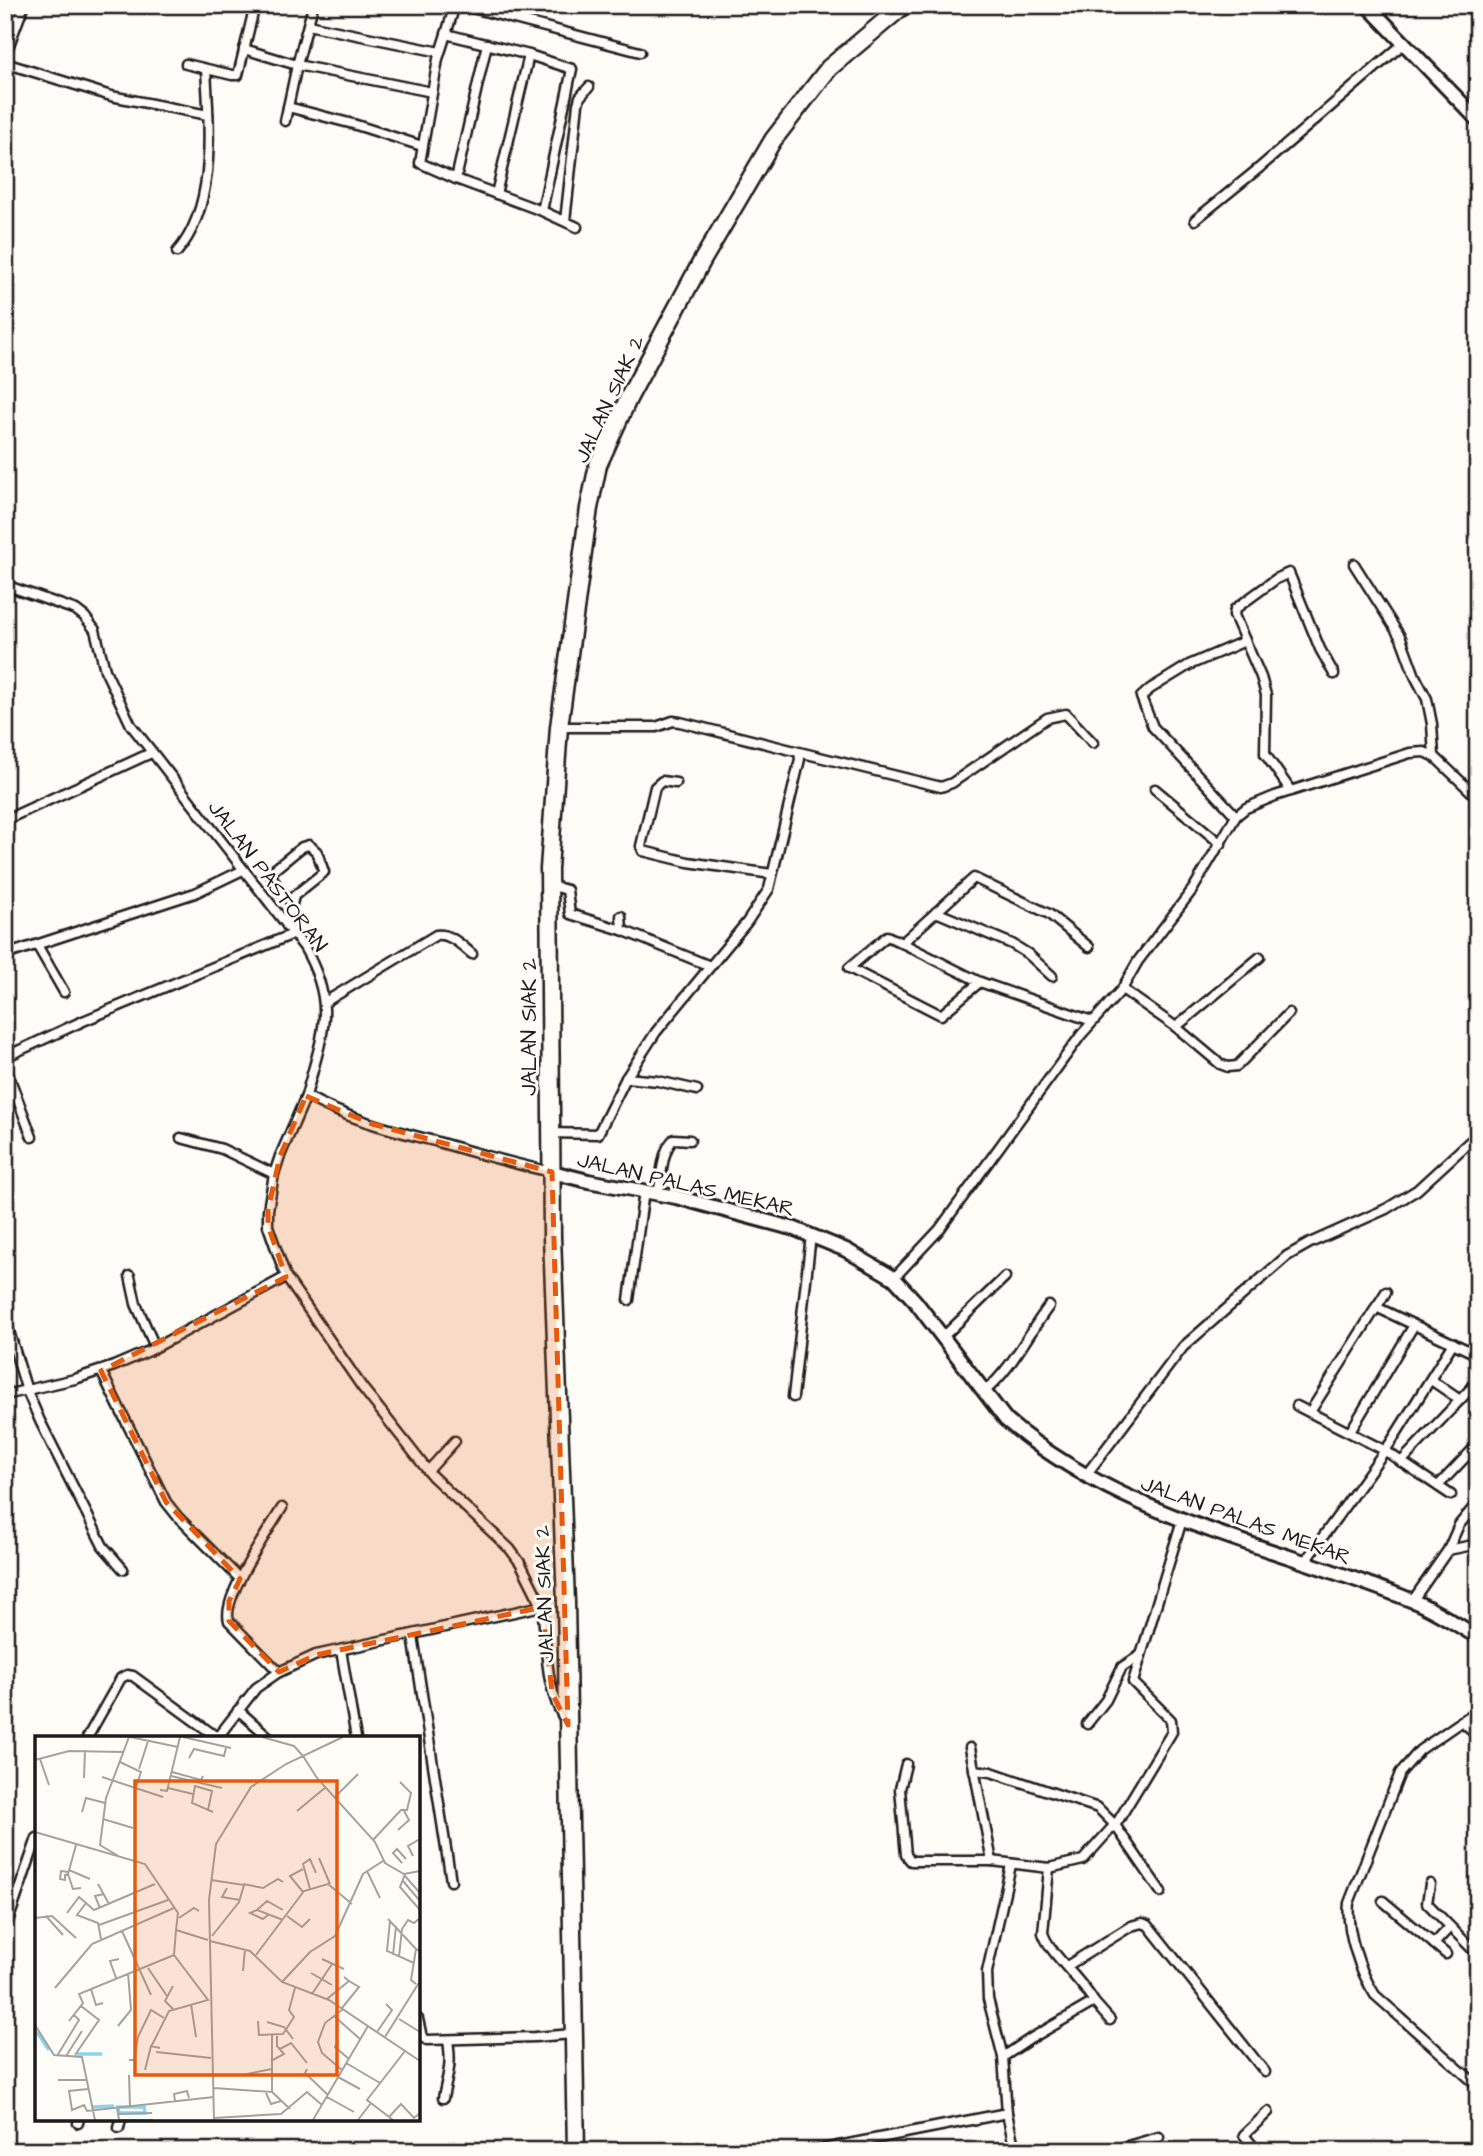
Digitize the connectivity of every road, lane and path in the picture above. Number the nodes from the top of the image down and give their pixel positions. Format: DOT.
graph roads {
  1 [pos="24,5"];
  2 [pos="255,5"];
  3 [pos="455,5"];
  4 [pos="461,5"];
  5 [pos="904,5"];
  6 [pos="1367,5"];
  7 [pos="313,6"];
  8 [pos="308,25"];
  9 [pos="450,35"];
  10 [pos="487,44"];
  11 [pos="1403,44"];
  12 [pos="244,50"];
  13 [pos="440,52"];
  14 [pos="640,52"];
  15 [pos="529,55"];
  16 [pos="5,56"];
  17 [pos="5,62"];
  18 [pos="186,64"];
  19 [pos="297,65"];
  20 [pos="206,69"];
  21 [pos="589,88"];
  22 [pos="432,92"];
  23 [pos="288,107"];
  24 [pos="208,115"];
  25 [pos="1476,116"];
  26 [pos="285,121"];
  27 [pos="422,146"];
  28 [pos="456,179"];
  29 [pos="496,194"];
  30 [pos="542,211"];
  31 [pos="1195,220"];
  32 [pos="565,221"];
  33 [pos="577,227"];
  34 [pos="177,252"];
  35 [pos="1354,564"];
  36 [pos="5,585"];
  37 [pos="1245,641"];
  38 [pos="1334,674"];
  39 [pos="559,727"];
  40 [pos="1093,743"];
  41 [pos="799,752"];
  42 [pos="151,753"];
  43 [pos="1434,756"];
  44 [pos="676,783"];
  45 [pos="1155,789"];
  46 [pos="1291,791"];
  47 [pos="1478,798"];
  48 [pos="1236,816"];
  49 [pos="5,820"];
  50 [pos="1221,844"];
  51 [pos="243,870"];
  52 [pos="772,874"];
  53 [pos="549,885"];
  54 [pos="292,903"];
  55 [pos="936,912"];
  56 [pos="621,916"];
  57 [pos="290,930"];
  58 [pos="622,930"];
  59 [pos="902,943"];
  60 [pos="37,945"];
  61 [pos="1089,947"];
  62 [pos="472,954"];
  63 [pos="5,955"];
  64 [pos="1260,957"];
  65 [pos="710,967"];
  66 [pos="1052,976"];
  67 [pos="980,982"];
  68 [pos="1122,989"];
  69 [pos="64,992"];
  70 [pos="325,1002"];
  71 [pos="1289,1013"];
  72 [pos="1092,1021"];
  73 [pos="1175,1027"];
  74 [pos="5,1058"];
  75 [pos="5,1066"];
  76 [pos="626,1078"];
  77 [pos="697,1090"];
  78 [pos="306,1096"];
  79 [pos="550,1133"];
  80 [pos="1478,1135"];
  81 [pos="32,1137"];
  82 [pos="181,1138"];
  83 [pos="690,1140"];
  84 [pos="552,1172"];
  85 [pos="274,1174"];
  86 [pos="644,1191"];
  87 [pos="658,1194"];
  88 [pos="811,1235"];
  89 [pos="130,1276"];
  90 [pos="286,1277"];
  91 [pos="1005,1277"];
  92 [pos="894,1278"];
  93 [pos="1386,1292"];
  94 [pos="629,1300"];
  95 [pos="1049,1306"];
  96 [pos="1376,1307"];
  97 [pos="5,1318"];
  98 [pos="1414,1325"];
  99 [pos="943,1337"];
  100 [pos="1453,1343"];
  101 [pos="155,1347"];
  102 [pos="1478,1355"];
  103 [pos="101,1371"];
  104 [pos="1431,1380"];
  105 [pos="1478,1381"];
  106 [pos="27,1391"];
  107 [pos="984,1392"];
  108 [pos="5,1395"];
  109 [pos="793,1397"];
  110 [pos="1460,1400"];
  111 [pos="1297,1406"];
  112 [pos="1310,1412"];
  113 [pos="1350,1432"];
  114 [pos="455,1441"];
  115 [pos="1478,1444"];
  116 [pos="1384,1450"];
  117 [pos="1401,1462"];
  118 [pos="428,1471"];
  119 [pos="1086,1475"];
  120 [pos="1438,1486"];
  121 [pos="1451,1495"];
  122 [pos="1478,1503"];
  123 [pos="282,1508"];
  124 [pos="1182,1520"];
  125 [pos="1478,1544"];
  126 [pos="1448,1550"];
  127 [pos="1304,1563"];
  128 [pos="122,1569"];
  129 [pos="240,1579"];
  130 [pos="1413,1600"];
  131 [pos="542,1606"];
  132 [pos="413,1636"];
  133 [pos="1478,1637"];
  134 [pos="341,1650"];
  135 [pos="1139,1656"];
  136 [pos="279,1672"];
  137 [pos="238,1710"];
  138 [pos="1478,1710"];
  139 [pos="1461,1721"];
  140 [pos="1087,1724"];
  141 [pos="568,1725"];
  142 [pos="1478,1735"];
  143 [pos="88,1736"];
  144 [pos="215,1736"];
  145 [pos="219,1736"];
  146 [pos="268,1736"];
  147 [pos="356,1736"];
  148 [pos="970,1748"];
  149 [pos="906,1764"];
  150 [pos="974,1770"];
  151 [pos="1115,1825"];
  152 [pos="35,1844"];
  153 [pos="992,1861"];
  154 [pos="1011,1865"];
  155 [pos="1049,1868"];
  156 [pos="451,1881"];
  157 [pos="1430,1884"];
  158 [pos="1161,1892"];
  159 [pos="1383,1901"];
  160 [pos="1450,1927"];
  161 [pos="5,1930"];
  162 [pos="1434,1944"];
  163 [pos="1476,1949"];
  164 [pos="1446,1954"];
  165 [pos="1067,1966"];
  166 [pos="1094,2002"];
  167 [pos="1110,2020"];
  168 [pos="420,2026"];
  169 [pos="573,2034"];
  170 [pos="447,2040"];
  171 [pos="1003,2057"];
  172 [pos="1265,2072"];
  173 [pos="1478,2087"];
  174 [pos="443,2098"];
  175 [pos="1268,2112"];
  176 [pos="1007,2113"];
  177 [pos="1159,2137"];
  178 [pos="823,2149"];
  179 [pos="576,2151"];
  180 [pos="1015,2151"];
  181 [pos="1110,2151"];
  182 [pos="1257,2151"];
  1 -- 16 [label="street"];
  2 -- 12 [label="street"];
  3 -- 9 [label="street"];
  4 -- 14 [label="street"];
  5 -- 39 [label="highway, JALAN SIAK 2"];
  6 -- 11 [label="main road"];
  7 -- 8 [label="street"];
  8 -- 13 [label="street"];
  8 -- 19 [label="street"];
  9 -- 10 [label="street"];
  9 -- 13 [label="street"];
  10 -- 15 [label="street"];
  10 -- 28 [label="street"];
  11 -- 25 [label="main road"];
  11 -- 31 [label="street"];
  12 -- 19 [label="street"];
  12 -- 20 [label="street"];
  13 -- 22 [label="street"];
  15 -- 29 [label="street"];
  15 -- 30 [label="street"];
  17 -- 24 [label="street"];
  18 -- 20 [label="street"];
  19 -- 22 [label="street"];
  19 -- 23 [label="street"];
  20 -- 24 [label="street"];
  21 -- 32 [label="street"];
  22 -- 27 [label="street"];
  23 -- 26 [label="street"];
  23 -- 27 [label="street"];
  24 -- 34 [label="street"];
  27 -- 28 [label="street"];
  28 -- 29 [label="street"];
  29 -- 30 [label="street"];
  30 -- 32 [label="street"];
  32 -- 33 [label="street"];
  35 -- 43 [label="street"];
  36 -- 42 [label="street, JALAN PASTORAN"];
  37 -- 38 [label="street"];
  37 -- 46 [label="street"];
  37 -- 48 [label="street"];
  39 -- 41 [label="street"];
  39 -- 53 [label="highway, JALAN SIAK 2"];
  40 -- 41 [label="street"];
  41 -- 52 [label="street"];
  42 -- 49 [label="street"];
  42 -- 51 [label="street, JALAN PASTORAN"];
  43 -- 46 [label="street"];
  43 -- 47 [label="street"];
  44 -- 52 [label="street"];
  45 -- 50 [label="street"];
  46 -- 48 [label="street"];
  48 -- 50 [label="street"];
  50 -- 68 [label="street"];
  51 -- 57 [label="street, JALAN PASTORAN"];
  51 -- 60 [label="street"];
  52 -- 65 [label="street"];
  53 -- 58 [label="street"];
  53 -- 79 [label="highway, JALAN SIAK 2"];
  54 -- 54 [label="street"];
  54 -- 57 [label="street"];
  55 -- 59 [label="street"];
  55 -- 61 [label="street"];
  55 -- 66 [label="street"];
  56 -- 58 [label="street"];
  57 -- 70 [label="street, JALAN PASTORAN"];
  57 -- 74 [label="street"];
  58 -- 65 [label="street"];
  59 -- 67 [label="street"];
  59 -- 67 [label="street"];
  60 -- 63 [label="street"];
  60 -- 69 [label="street"];
  62 -- 70 [label="street"];
  64 -- 73 [label="street"];
  65 -- 76 [label="street"];
  67 -- 72 [label="street"];
  68 -- 72 [label="street"];
  68 -- 73 [label="street"];
  70 -- 78 [label="street, JALAN PASTORAN"];
  71 -- 73 [label="street"];
  72 -- 92 [label="street"];
  75 -- 81 [label="street"];
  76 -- 77 [label="street"];
  76 -- 79 [label="street"];
  78 -- 84 [label="street"];
  78 -- 85 [label="street, JALAN PASTORAN"];
  79 -- 84 [label="highway, JALAN SIAK 2"];
  80 -- 119 [label="street"];
  82 -- 85 [label="street"];
  83 -- 87 [label="street"];
  84 -- 86 [label="main road, JALAN PALAS MEKAR"];
  84 -- 141 [label="highway, JALAN SIAK 2"];
  85 -- 90 [label="street, JALAN PASTORAN"];
  86 -- 87 [label="main road, JALAN PALAS MEKAR"];
  86 -- 94 [label="street"];
  87 -- 88 [label="main road, JALAN PALAS MEKAR"];
  88 -- 92 [label="main road, JALAN PALAS MEKAR"];
  88 -- 109 [label="street"];
  89 -- 101 [label="street"];
  90 -- 101 [label="street"];
  90 -- 118 [label="street, JALAN PASTORAN"];
  91 -- 99 [label="street"];
  92 -- 99 [label="main road, JALAN PALAS MEKAR"];
  93 -- 96 [label="street"];
  95 -- 107 [label="street"];
  96 -- 98 [label="street"];
  96 -- 112 [label="street"];
  97 -- 106 [label="street"];
  98 -- 100 [label="street"];
  98 -- 113 [label="street"];
  99 -- 107 [label="main road, JALAN PALAS MEKAR"];
  100 -- 102 [label="street"];
  100 -- 104 [label="street"];
  101 -- 103 [label="street"];
  103 -- 106 [label="street"];
  103 -- 129 [label="street"];
  104 -- 110 [label="street"];
  104 -- 116 [label="street"];
  105 -- 110 [label="street"];
  106 -- 108 [label="street"];
  106 -- 128 [label="street"];
  107 -- 119 [label="main road, JALAN PALAS MEKAR"];
  110 -- 117 [label="street"];
  111 -- 112 [label="street"];
  112 -- 113 [label="street"];
  113 -- 116 [label="street"];
  114 -- 118 [label="street"];
  115 -- 120 [label="street"];
  116 -- 117 [label="street"];
  116 -- 127 [label="street"];
  117 -- 120 [label="street"];
  118 -- 131 [label="street, JALAN PASTORAN"];
  119 -- 124 [label="main road, JALAN PALAS MEKAR"];
  120 -- 121 [label="street"];
  122 -- 126 [label="street"];
  123 -- 129 [label="street"];
  124 -- 127 [label="main road, JALAN PALAS MEKAR"];
  124 -- 135 [label="street"];
  125 -- 126 [label="street"];
  126 -- 130 [label="street"];
  127 -- 130 [label="main road, JALAN PALAS MEKAR"];
  129 -- 136 [label="street"];
  130 -- 133 [label="main road, JALAN PALAS MEKAR"];
  131 -- 132 [label="street"];
  131 -- 141 [label="street, JALAN PASTORAN"];
  132 -- 134 [label="street"];
  132 -- 156 [label="street"];
  134 -- 136 [label="street"];
  134 -- 147 [label="street"];
  135 -- 140 [label="street"];
  135 -- 151 [label="street"];
  136 -- 137 [label="street"];
  137 -- 145 [label="street"];
  137 -- 146 [label="street"];
  138 -- 139 [label="street"];
  139 -- 142 [label="street"];
  139 -- 173 [label="street"];
  141 -- 169 [label="highway, JALAN SIAK 2"];
  143 -- 144 [label="street"];
  148 -- 150 [label="street"];
  149 -- 153 [label="street"];
  150 -- 151 [label="street"];
  150 -- 153 [label="street"];
  151 -- 155 [label="street"];
  151 -- 158 [label="street"];
  152 -- 161 [label="street"];
  153 -- 154 [label="street"];
  154 -- 155 [label="street"];
  154 -- 171 [label="street"];
  155 -- 165 [label="street"];
  157 -- 160 [label="street"];
  159 -- 162 [label="street"];
  160 -- 162 [label="street"];
  160 -- 163 [label="street"];
  162 -- 164 [label="street"];
  165 -- 166 [label="street"];
  165 -- 172 [label="street"];
  166 -- 167 [label="street"];
  166 -- 171 [label="street"];
  168 -- 170 [label="street"];
  169 -- 170 [label="street"];
  169 -- 179 [label="highway, JALAN SIAK 2"];
  170 -- 174 [label="street"];
  171 -- 176 [label="street"];
  175 -- 182 [label="street"];
  176 -- 178 [label="street"];
  176 -- 180 [label="street"];
  177 -- 181 [label="street"];
}
